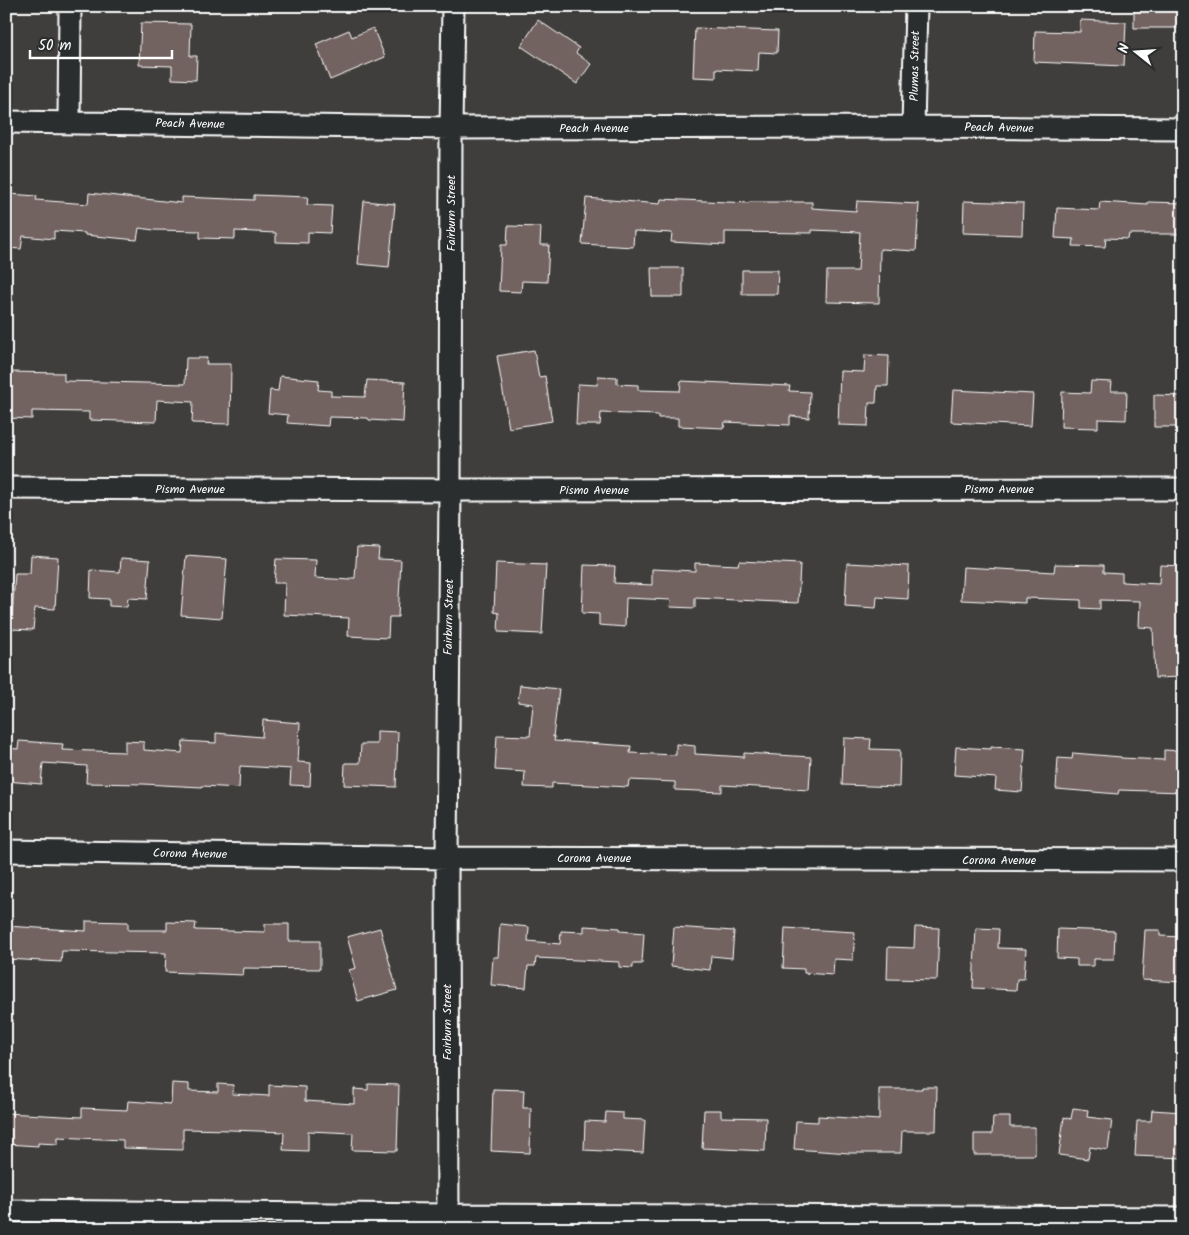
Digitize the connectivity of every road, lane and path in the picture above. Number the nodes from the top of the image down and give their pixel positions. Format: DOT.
graph roads {
  1 [pos="70,6"];
  2 [pos="453,6"];
  3 [pos="916,6"];
  4 [pos="6,122"];
  5 [pos="69,122"];
  6 [pos="913,126"];
  7 [pos="451,128"];
  8 [pos="1183,129"];
  9 [pos="6,488"];
  10 [pos="1183,489"];
  11 [pos="450,490"];
  12 [pos="6,851"];
  13 [pos="447,858"];
  14 [pos="1183,860"];
  15 [pos="6,1211"];
  16 [pos="1183,1218"];
  17 [pos="448,1222"];
  1 -- 5 [label="street"];
  2 -- 7 [label="street, Fairburn Street"];
  3 -- 6 [label="street, Plumas Street"];
  4 -- 5 [label="street, Peach Avenue"];
  5 -- 7 [label="street, Peach Avenue"];
  6 -- 7 [label="street, Peach Avenue"];
  6 -- 8 [label="street, Peach Avenue"];
  7 -- 11 [label="street, Fairburn Street"];
  9 -- 11 [label="street, Pismo Avenue"];
  10 -- 11 [label="street, Pismo Avenue"];
  11 -- 13 [label="street, Fairburn Street"];
  12 -- 13 [label="street, Corona Avenue"];
  13 -- 14 [label="street, Corona Avenue"];
  13 -- 17 [label="street, Fairburn Street"];
  15 -- 17 [label="street"];
  16 -- 17 [label="street"];
}
